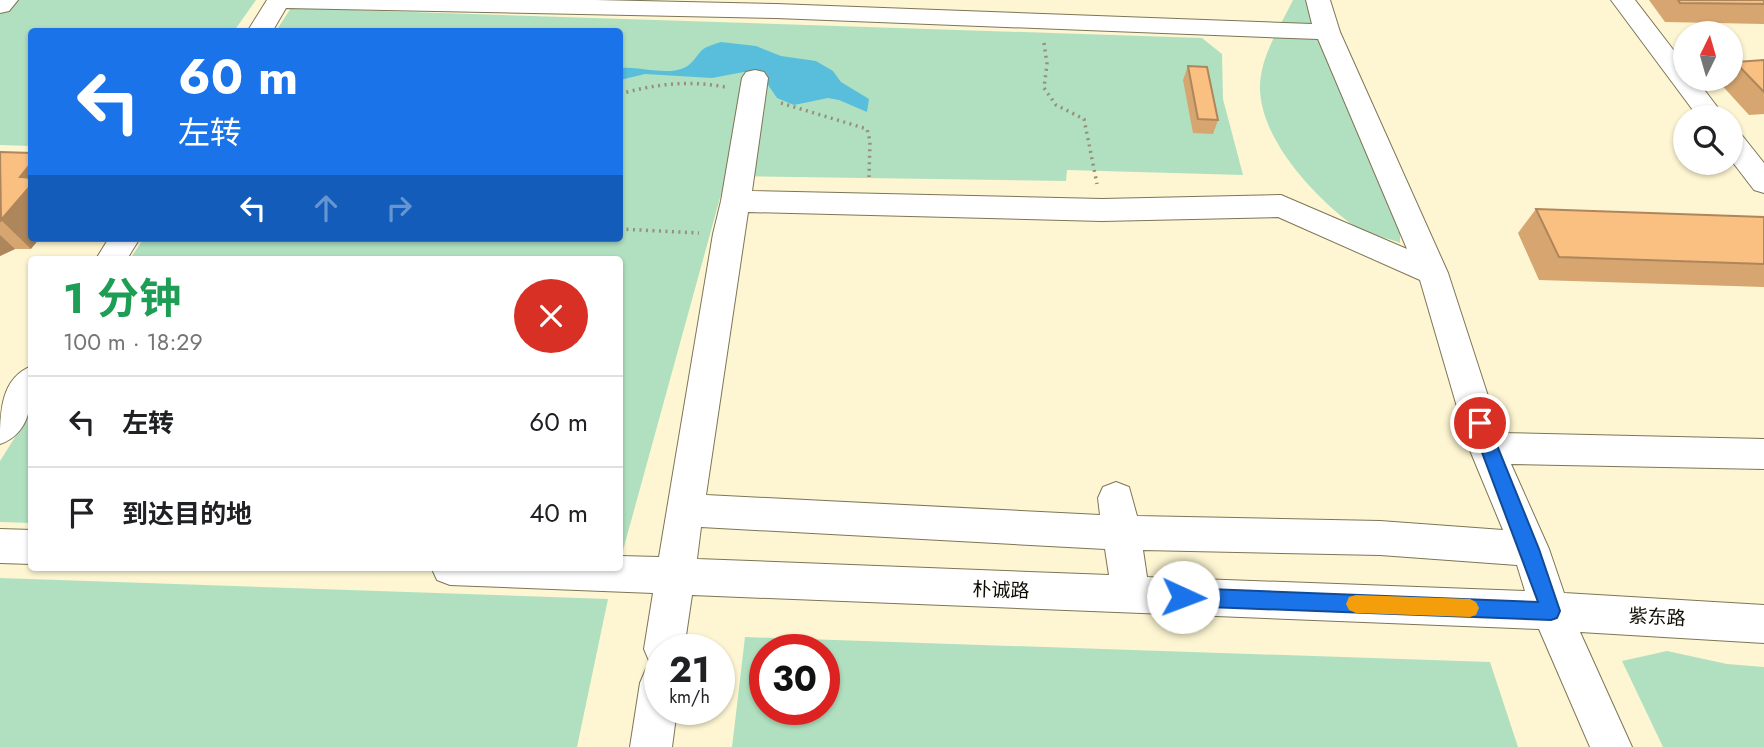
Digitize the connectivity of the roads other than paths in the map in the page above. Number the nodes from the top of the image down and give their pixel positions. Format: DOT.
graph roads {
  1 [pos="6,0"];
  2 [pos="1318,0"];
  3 [pos="1623,0"];
  4 [pos="279,1"];
  5 [pos="0,6"];
  6 [pos="777,6"];
  7 [pos="262,28"];
  8 [pos="1327,32"];
  9 [pos="754,87"];
  10 [pos="1703,105"];
  11 [pos="1743,156"];
  12 [pos="1764,183"];
  13 [pos="736,201"];
  14 [pos="1433,274"];
  15 [pos="28,386"];
  16 [pos="0,429"];
  17 [pos="1488,448"];
  18 [pos="1764,454"];
  19 [pos="684,510"];
  20 [pos="1119,516"];
  21 [pos="0,546"];
  22 [pos="28,547"];
  23 [pos="1530,549"];
  24 [pos="531,571"];
  25 [pos="674,578"];
  26 [pos="1131,595"];
  27 [pos="1551,611"];
  28 [pos="1764,624"];
  29 [pos="666,634"];
  30 [pos="654,725"];
  31 [pos="651,747"];
  32 [pos="1611,747"];
  1 -- 5 [label="street"];
  2 -- 8 [label="street"];
  3 -- 10 [label="street"];
  4 -- 6 [label="street"];
  4 -- 7 [label="street"];
  6 -- 8 [label="street"];
  8 -- 14 [label="street"];
  9 -- 13 [label="street"];
  11 -- 12 [label="street"];
  13 -- 14 [label="street"];
  13 -- 19 [label="street"];
  14 -- 17 [label="street"];
  15 -- 16 [label="street"];
  17 -- 18 [label="street"];
  17 -- 23 [label="street"];
  19 -- 20 [label="street"];
  19 -- 25 [label="street"];
  20 -- 23 [label="street"];
  20 -- 26 [label="street"];
  21 -- 22 [label="street"];
  23 -- 27 [label="street"];
  24 -- 25 [label="street, 朴诚路"];
  25 -- 26 [label="street, 朴诚路"];
  25 -- 29 [label="street"];
  26 -- 27 [label="street, 朴诚路"];
  27 -- 28 [label="street, 紫东路"];
  27 -- 32 [label="street"];
  30 -- 31 [label="street"];
}
